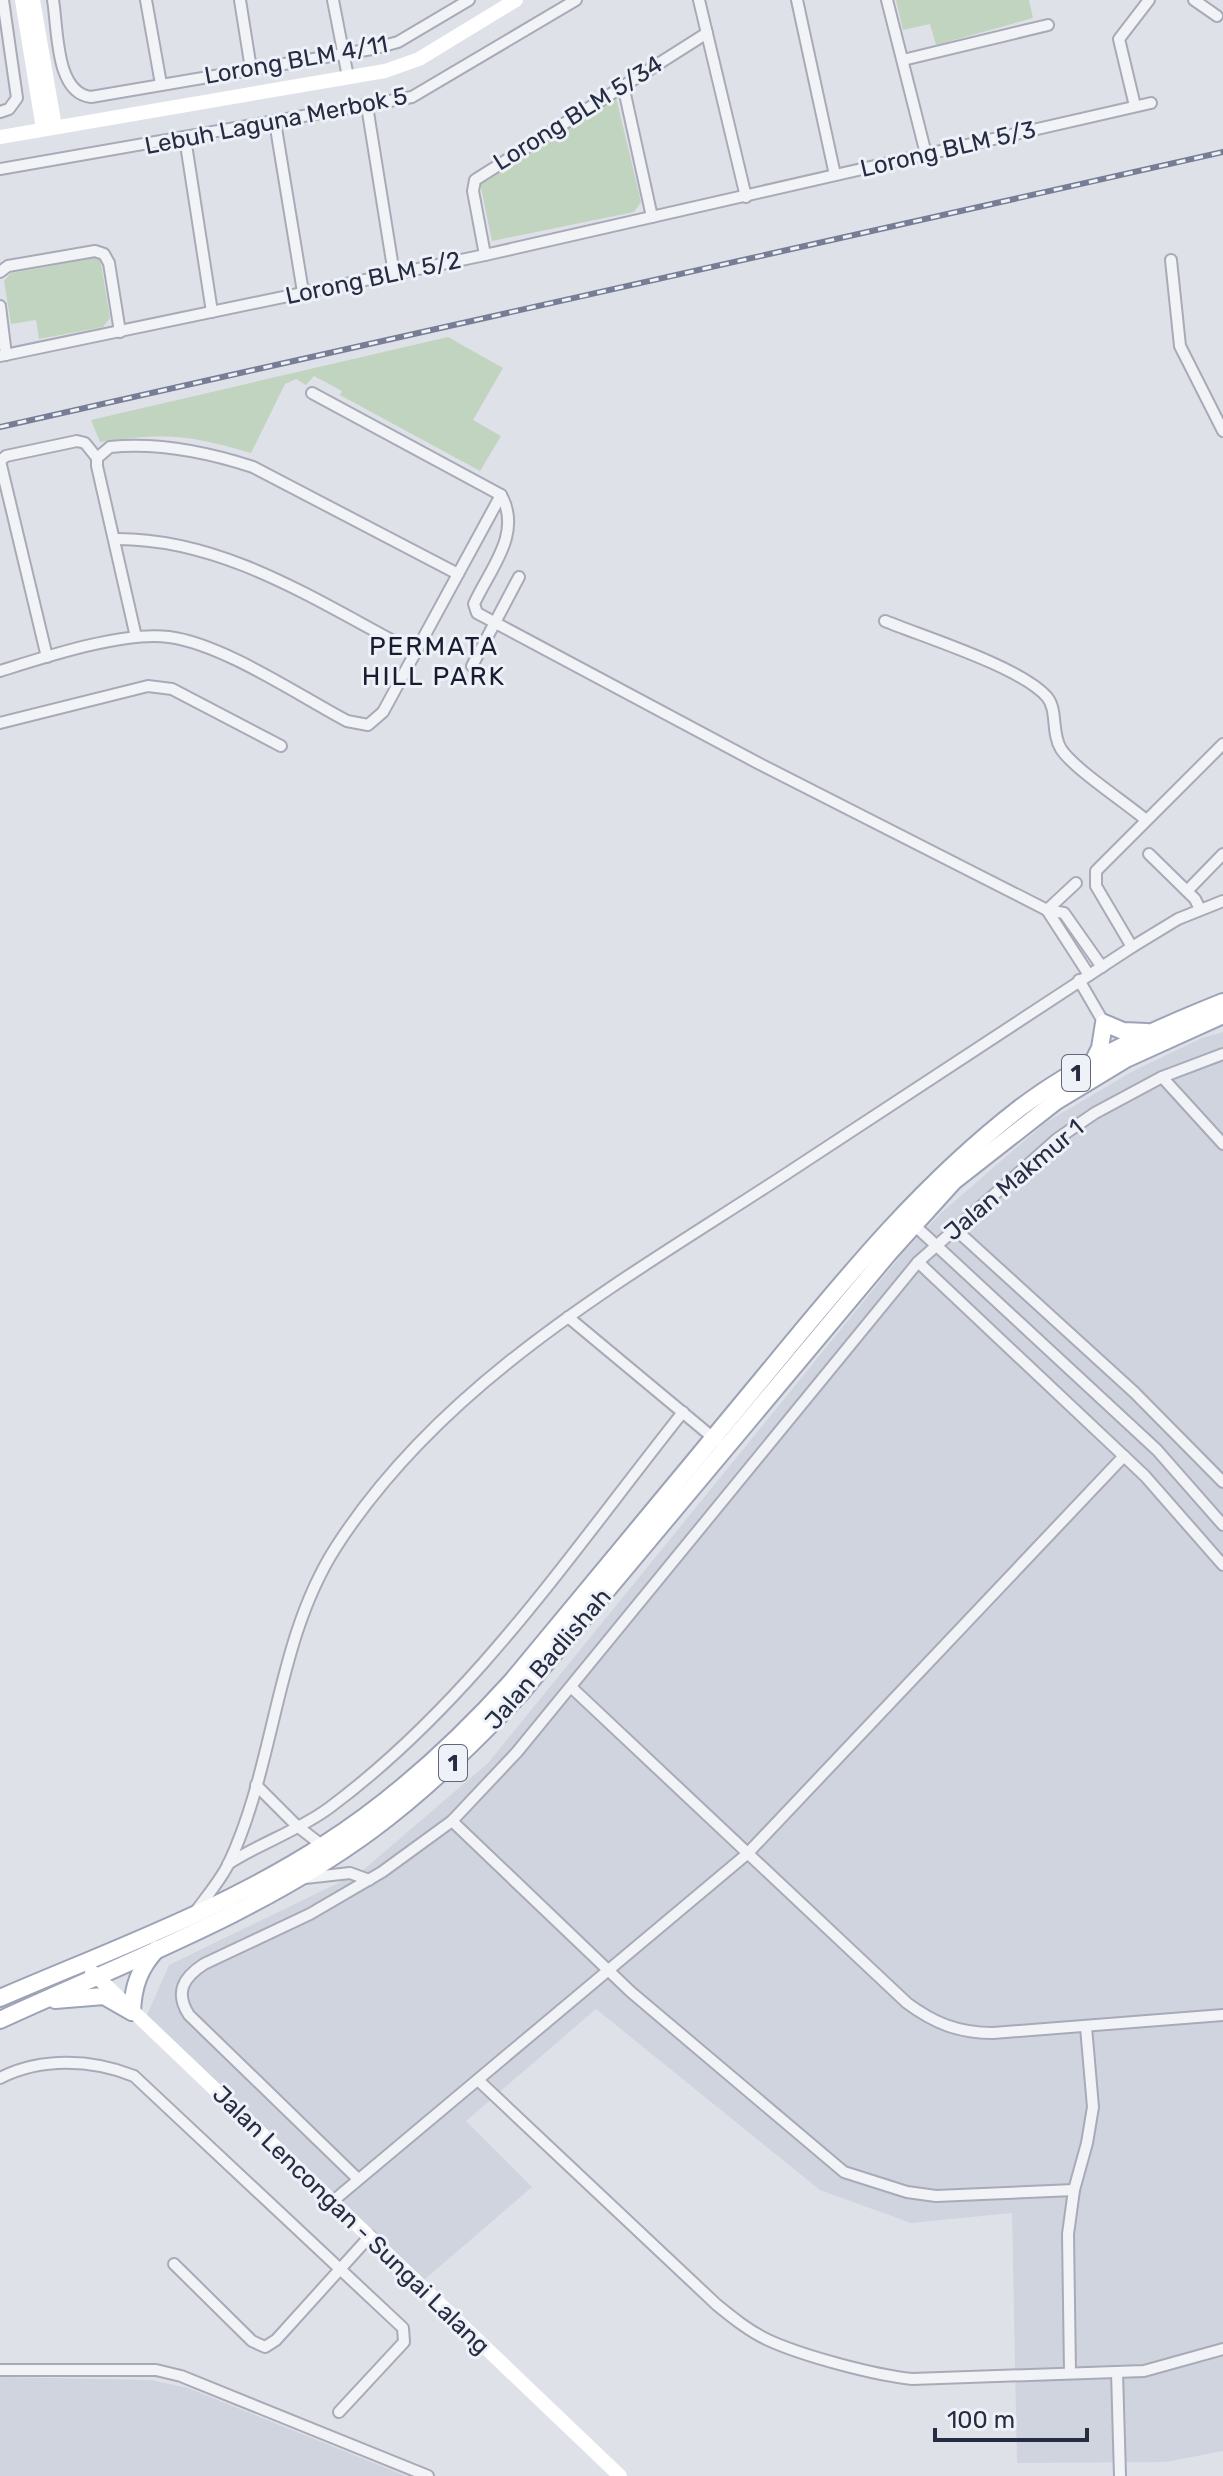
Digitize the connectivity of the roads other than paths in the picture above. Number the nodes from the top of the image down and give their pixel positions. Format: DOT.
graph roads {
  1 [pos="3,0"];
  2 [pos="22,0"];
  3 [pos="33,0"];
  4 [pos="53,0"];
  5 [pos="146,0"];
  6 [pos="240,0"];
  7 [pos="333,0"];
  8 [pos="469,0"];
  9 [pos="516,0"];
  10 [pos="576,0"];
  11 [pos="699,0"];
  12 [pos="797,0"];
  13 [pos="887,0"];
  14 [pos="1149,0"];
  15 [pos="1194,0"];
  16 [pos="1217,16"];
  17 [pos="3,19"];
  18 [pos="1048,25"];
  19 [pos="707,33"];
  20 [pos="344,54"];
  21 [pos="903,60"];
  22 [pos="251,69"];
  23 [pos="348,77"];
  24 [pos="161,84"];
  25 [pos="623,85"];
  26 [pos="1151,103"];
  27 [pos="367,106"];
  28 [pos="1135,106"];
  29 [pos="0,112"];
  30 [pos="275,122"];
  31 [pos="49,128"];
  32 [pos="0,137"];
  33 [pos="185,138"];
  34 [pos="926,154"];
  35 [pos="0,169"];
  36 [pos="835,175"];
  37 [pos="746,197"];
  38 [pos="652,217"];
  39 [pos="485,255"];
  40 [pos="1171,260"];
  41 [pos="0,272"];
  42 [pos="394,274"];
  43 [pos="303,292"];
  44 [pos="0,306"];
  45 [pos="212,312"];
  46 [pos="120,332"];
  47 [pos="3,356"];
  48 [pos="312,393"];
  49 [pos="1223,431"];
  50 [pos="97,458"];
  51 [pos="501,495"];
  52 [pos="115,539"];
  53 [pos="458,574"];
  54 [pos="519,577"];
  55 [pos="885,621"];
  56 [pos="494,624"];
  57 [pos="136,637"];
  58 [pos="416,653"];
  59 [pos="47,657"];
  60 [pos="472,666"];
  61 [pos="0,671"];
  62 [pos="0,723"];
  63 [pos="1223,744"];
  64 [pos="281,746"];
  65 [pos="1146,820"];
  66 [pos="1149,854"];
  67 [pos="1223,854"];
  68 [pos="1076,883"];
  69 [pos="1187,891"];
  70 [pos="1223,901"];
  71 [pos="1200,909"];
  72 [pos="1047,910"];
  73 [pos="1132,947"];
  74 [pos="1102,967"];
  75 [pos="1084,978"];
  76 [pos="1223,1002"];
  77 [pos="1223,1015"];
  78 [pos="1104,1023"];
  79 [pos="1149,1032"];
  80 [pos="1223,1054"];
  81 [pos="1093,1062"];
  82 [pos="1162,1077"];
  83 [pos="1223,1144"];
  84 [pos="908,1218"];
  85 [pos="954,1228"];
  86 [pos="935,1245"];
  87 [pos="918,1262"];
  88 [pos="568,1317"];
  89 [pos="683,1412"];
  90 [pos="720,1443"];
  91 [pos="1124,1456"];
  92 [pos="1223,1482"];
  93 [pos="1223,1525"];
  94 [pos="1223,1565"];
  95 [pos="571,1687"];
  96 [pos="256,1785"];
  97 [pos="452,1821"];
  98 [pos="297,1826"];
  99 [pos="323,1846"];
  100 [pos="747,1854"];
  101 [pos="228,1864"];
  102 [pos="369,1880"];
  103 [pos="292,1881"];
  104 [pos="194,1914"];
  105 [pos="161,1945"];
  106 [pos="84,1962"];
  107 [pos="610,1971"];
  108 [pos="96,1976"];
  109 [pos="0,1998"];
  110 [pos="33,2004"];
  111 [pos="132,2012"];
  112 [pos="1223,2015"];
  113 [pos="0,2020"];
  114 [pos="1086,2027"];
  115 [pos="0,2078"];
  116 [pos="479,2081"];
  117 [pos="358,2179"];
  118 [pos="1074,2190"];
  119 [pos="333,2201"];
  120 [pos="370,2236"];
  121 [pos="174,2264"];
  122 [pos="340,2268"];
  123 [pos="1223,2349"];
  124 [pos="0,2370"];
  125 [pos="1070,2372"];
  126 [pos="1117,2372"];
  127 [pos="339,2412"];
  128 [pos="428,2476"];
  129 [pos="620,2476"];
  130 [pos="1120,2476"];
  1 -- 17 [label="street"];
  2 -- 31 [label="street"];
  3 -- 31 [label="street"];
  4 -- 24 [label="street, Lorong BLM 4/11"];
  5 -- 24 [label="street"];
  6 -- 22 [label="street"];
  7 -- 20 [label="street"];
  8 -- 20 [label="street, Lorong BLM 4/11"];
  9 -- 23 [label="street, Lebuh Laguna Merbok 5"];
  10 -- 27 [label="street, Lebuh Laguna Merbok 5"];
  11 -- 19 [label="street"];
  12 -- 36 [label="street"];
  13 -- 21 [label="street"];
  14 -- 28 [label="street"];
  15 -- 16 [label="street"];
  17 -- 29 [label="street"];
  18 -- 21 [label="street"];
  19 -- 25 [label="street, Lorong BLM 5/34"];
  19 -- 37 [label="street"];
  20 -- 22 [label="street, Lorong BLM 4/11"];
  20 -- 23 [label="street"];
  21 -- 34 [label="street"];
  22 -- 24 [label="street, Lorong BLM 4/11"];
  23 -- 31 [label="street, Lebuh Laguna Merbok 5"];
  25 -- 38 [label="street"];
  25 -- 39 [label="street, Lorong BLM 5/34"];
  26 -- 28 [label="street, Lorong BLM 5/3"];
  27 -- 30 [label="street, Lebuh Laguna Merbok 5"];
  27 -- 42 [label="street"];
  28 -- 34 [label="street, Lorong BLM 5/3"];
  30 -- 33 [label="street, Lebuh Laguna Merbok 5"];
  30 -- 43 [label="street"];
  31 -- 32 [label="street, Lebuh Laguna Merbok 5"];
  33 -- 35 [label="street, Lebuh Laguna Merbok 5"];
  33 -- 45 [label="street"];
  34 -- 36 [label="street, Lorong BLM 5/3"];
  36 -- 37 [label="street, Lorong BLM 5/3"];
  37 -- 38 [label="street, Lorong BLM 5/2"];
  38 -- 39 [label="street, Lorong BLM 5/2"];
  39 -- 42 [label="street, Lorong BLM 5/2"];
  40 -- 49 [label="street"];
  41 -- 46 [label="street"];
  42 -- 43 [label="street, Lorong BLM 5/2"];
  43 -- 45 [label="street, Lorong BLM 5/2"];
  44 -- 47 [label="street"];
  45 -- 46 [label="street, Lorong BLM 5/2"];
  46 -- 47 [label="street, Lorong BLM 5/2"];
  48 -- 51 [label="street"];
  50 -- 52 [label="street"];
  50 -- 53 [label="street"];
  50 -- 59 [label="street"];
  51 -- 53 [label="street"];
  51 -- 56 [label="street"];
  52 -- 57 [label="street"];
  52 -- 58 [label="street"];
  53 -- 58 [label="street"];
  54 -- 56 [label="street"];
  55 -- 65 [label="street"];
  56 -- 60 [label="street"];
  56 -- 72 [label="street"];
  57 -- 58 [label="street"];
  57 -- 59 [label="street"];
  59 -- 61 [label="street"];
  62 -- 64 [label="street"];
  63 -- 65 [label="street"];
  65 -- 73 [label="street"];
  66 -- 69 [label="street"];
  67 -- 69 [label="street"];
  68 -- 72 [label="street"];
  69 -- 71 [label="street"];
  70 -- 71 [label="street"];
  71 -- 73 [label="street"];
  72 -- 74 [label="street"];
  72 -- 75 [label="street"];
  73 -- 74 [label="street"];
  74 -- 75 [label="street"];
  75 -- 78 [label="street"];
  75 -- 88 [label="street"];
  76 -- 79 [label="main road, 1"];
  77 -- 84 [label="main road, 1"];
  78 -- 79 [label="main road"];
  78 -- 81 [label="main road"];
  79 -- 81 [label="main road, 1"];
  80 -- 82 [label="street, Jalan Makmur 1"];
  81 -- 84 [label="main road, 1"];
  82 -- 83 [label="street"];
  82 -- 85 [label="street, Jalan Makmur 1"];
  84 -- 86 [label="street"];
  84 -- 90 [label="main road, Jalan Badlishah / 1"];
  85 -- 86 [label="street, Jalan Makmur 1"];
  85 -- 92 [label="street"];
  86 -- 87 [label="street, Jalan Makmur 1"];
  86 -- 93 [label="street"];
  87 -- 91 [label="street"];
  87 -- 95 [label="street, Jalan Makmur 1"];
  88 -- 89 [label="street"];
  88 -- 96 [label="street"];
  89 -- 90 [label="street"];
  89 -- 98 [label="street"];
  90 -- 99 [label="main road, Jalan Badlishah / 1"];
  90 -- 103 [label="main road, Jalan Badlishah / 1"];
  91 -- 94 [label="street"];
  91 -- 100 [label="street"];
  95 -- 97 [label="street, Jalan Makmur 1"];
  95 -- 100 [label="street"];
  96 -- 98 [label="street"];
  96 -- 101 [label="street"];
  97 -- 102 [label="street, Jalan Makmur 1"];
  97 -- 107 [label="street"];
  98 -- 99 [label="street"];
  98 -- 101 [label="street"];
  99 -- 104 [label="main road, Jalan Badlishah / 1"];
  100 -- 107 [label="street"];
  100 -- 114 [label="street"];
  101 -- 104 [label="street"];
  102 -- 103 [label="street"];
  102 -- 117 [label="street, Jalan Makmur 1"];
  103 -- 105 [label="main road, Jalan Badlishah / 1"];
  104 -- 106 [label="main road, Jalan Badlishah / 1"];
  105 -- 108 [label="main road, Jalan Badlishah / 1"];
  105 -- 111 [label="main road"];
  106 -- 108 [label="street, Jalan Lencongan - Sungai Lalang"];
  106 -- 109 [label="main road, Jalan Badlishah / 1"];
  107 -- 116 [label="street"];
  107 -- 118 [label="street"];
  108 -- 110 [label="main road, Jalan Badlishah / 1"];
  108 -- 111 [label="street, Jalan Lencongan - Sungai Lalang"];
  110 -- 111 [label="main road"];
  110 -- 113 [label="main road, Jalan Badlishah / 1"];
  111 -- 119 [label="street, Jalan Lencongan - Sungai Lalang"];
  112 -- 114 [label="street"];
  114 -- 118 [label="street"];
  115 -- 122 [label="street"];
  116 -- 117 [label="street"];
  116 -- 125 [label="street"];
  117 -- 119 [label="street"];
  118 -- 125 [label="street"];
  119 -- 120 [label="street, Jalan Lencongan - Sungai Lalang"];
  120 -- 122 [label="street"];
  120 -- 129 [label="street, Jalan Lencongan - Sungai Lalang"];
  121 -- 122 [label="street"];
  122 -- 127 [label="street"];
  123 -- 126 [label="street"];
  124 -- 128 [label="street"];
  125 -- 126 [label="street"];
  126 -- 130 [label="street"];
}
